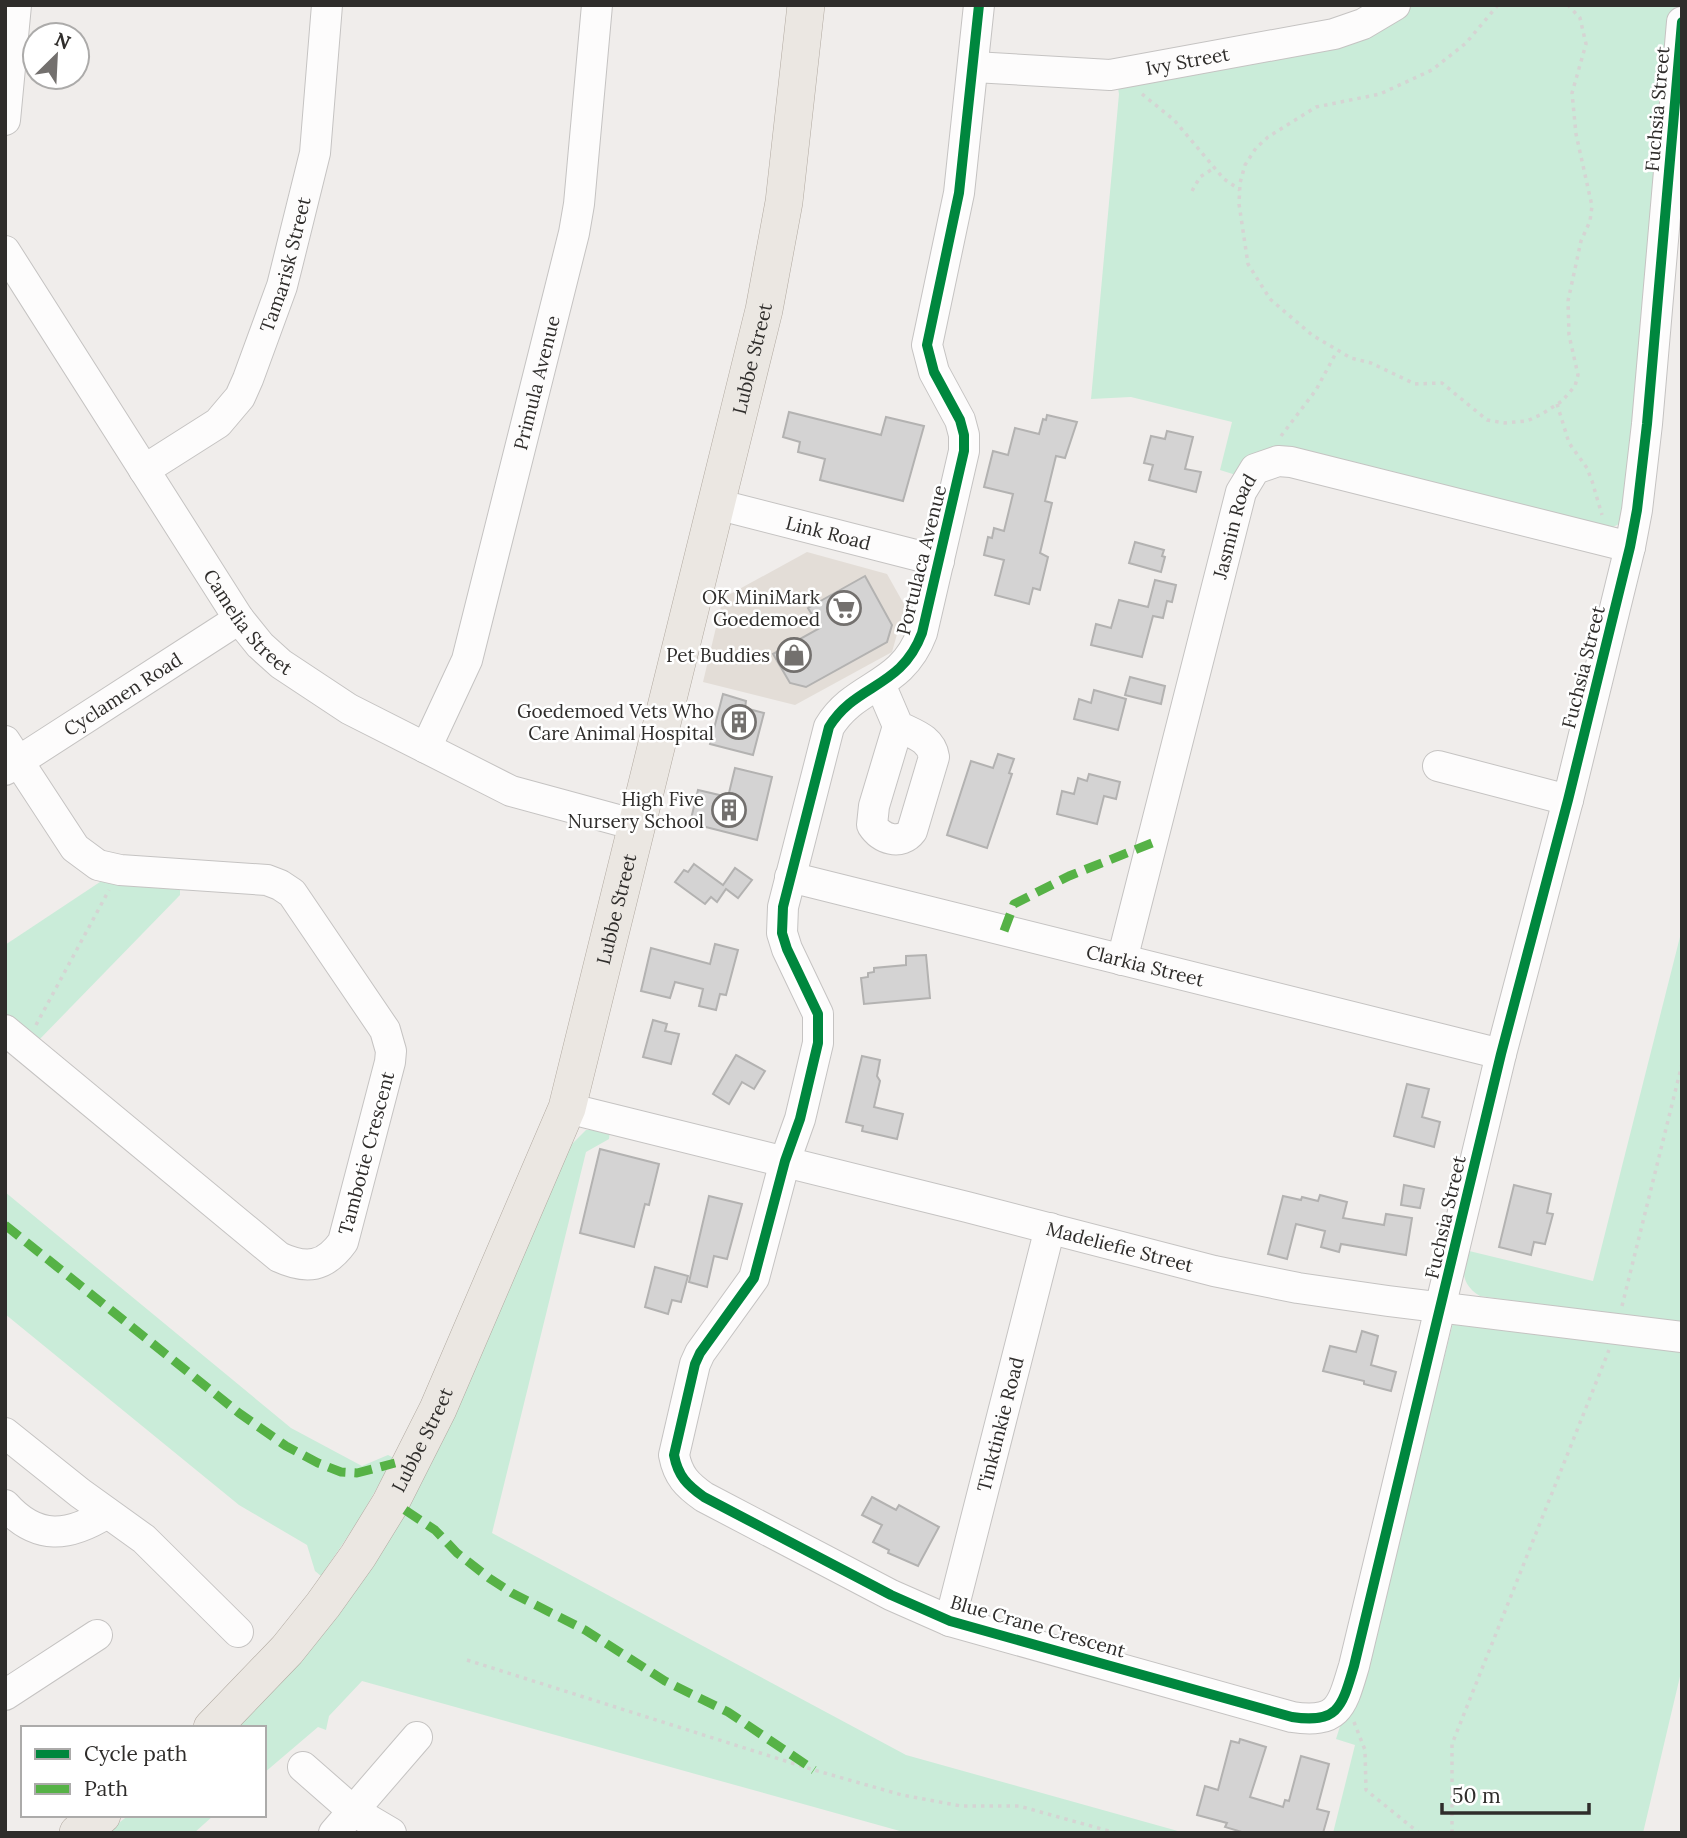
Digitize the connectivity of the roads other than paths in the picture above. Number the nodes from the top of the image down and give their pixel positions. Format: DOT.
graph roads {
  1 [pos="16,5"];
  2 [pos="327,5"];
  3 [pos="597,5"];
  4 [pos="806,5"];
  5 [pos="979,5"];
  6 [pos="1395,5"];
  7 [pos="1682,22"];
  8 [pos="974,67"];
  9 [pos="5,120"];
  10 [pos="5,251"];
  11 [pos="144,470"];
  12 [pos="716,505"];
  13 [pos="1621,545"];
  14 [pos="939,561"];
  15 [pos="239,619"];
  16 [pos="880,684"];
  17 [pos="898,726"];
  18 [pos="426,748"];
  19 [pos="10,757"];
  20 [pos="1438,766"];
  21 [pos="1568,800"];
  22 [pos="636,825"];
  23 [pos="790,877"];
  24 [pos="1122,960"];
  25 [pos="15,1038"];
  26 [pos="1501,1054"];
  27 [pos="567,1108"];
  28 [pos="785,1161"];
  29 [pos="1050,1228"];
  30 [pos="1442,1307"];
  31 [pos="1682,1337"];
  32 [pos="5,1433"];
  33 [pos="5,1505"];
  34 [pos="107,1513"];
  35 [pos="950,1621"];
  36 [pos="238,1632"];
  37 [pos="97,1634"];
  38 [pos="5,1695"];
  39 [pos="214,1726"];
  40 [pos="417,1737"];
  41 [pos="303,1767"];
  42 [pos="352,1810"];
  43 [pos="99,1817"];
  44 [pos="78,1833"];
  45 [pos="334,1833"];
  46 [pos="391,1833"];
  1 -- 9 [label="street"];
  2 -- 11 [label="street, Tamarisk Street"];
  3 -- 18 [label="street, Primula Avenue"];
  4 -- 12 [label="main road, Lubbe Street"];
  5 -- 8 [label="street, Portulaca Avenue"];
  6 -- 8 [label="street, Ivy Street"];
  7 -- 13 [label="street, Fuchsia Street"];
  8 -- 14 [label="street, Portulaca Avenue"];
  10 -- 11 [label="street, Camelia Street"];
  11 -- 15 [label="street, Camelia Street"];
  12 -- 14 [label="street, Link Road"];
  12 -- 22 [label="main road, Lubbe Street"];
  13 -- 21 [label="street, Fuchsia Street"];
  13 -- 24 [label="street, Jasmin Road"];
  14 -- 16 [label="street, Portulaca Avenue"];
  15 -- 18 [label="street, Camelia Street"];
  15 -- 19 [label="street, Cyclamen Road"];
  16 -- 17 [label="street"];
  16 -- 23 [label="street, Portulaca Avenue"];
  18 -- 22 [label="street, Camelia Street"];
  19 -- 25 [label="street, Tambotie Crescent"];
  20 -- 21 [label="street"];
  21 -- 26 [label="street, Fuchsia Street"];
  22 -- 27 [label="main road, Lubbe Street"];
  23 -- 24 [label="street, Clarkia Street"];
  23 -- 28 [label="street, Portulaca Avenue"];
  24 -- 26 [label="street, Clarkia Street"];
  26 -- 30 [label="street, Fuchsia Street"];
  27 -- 28 [label="street, Madeliefie Street"];
  27 -- 39 [label="main road, Lubbe Street"];
  28 -- 29 [label="street, Madeliefie Street"];
  28 -- 35 [label="street, Blue Crane Crescent"];
  29 -- 30 [label="street, Madeliefie Street"];
  29 -- 35 [label="street, Tinktinkie Road"];
  30 -- 31 [label="street, Madeliefie Street"];
  30 -- 35 [label="street, Blue Crane Crescent"];
  32 -- 34 [label="street"];
  33 -- 34 [label="street"];
  34 -- 36 [label="street"];
  37 -- 38 [label="street"];
  40 -- 42 [label="street"];
  41 -- 42 [label="street"];
  42 -- 45 [label="street"];
  42 -- 46 [label="street"];
  43 -- 44 [label="main road"];
}
